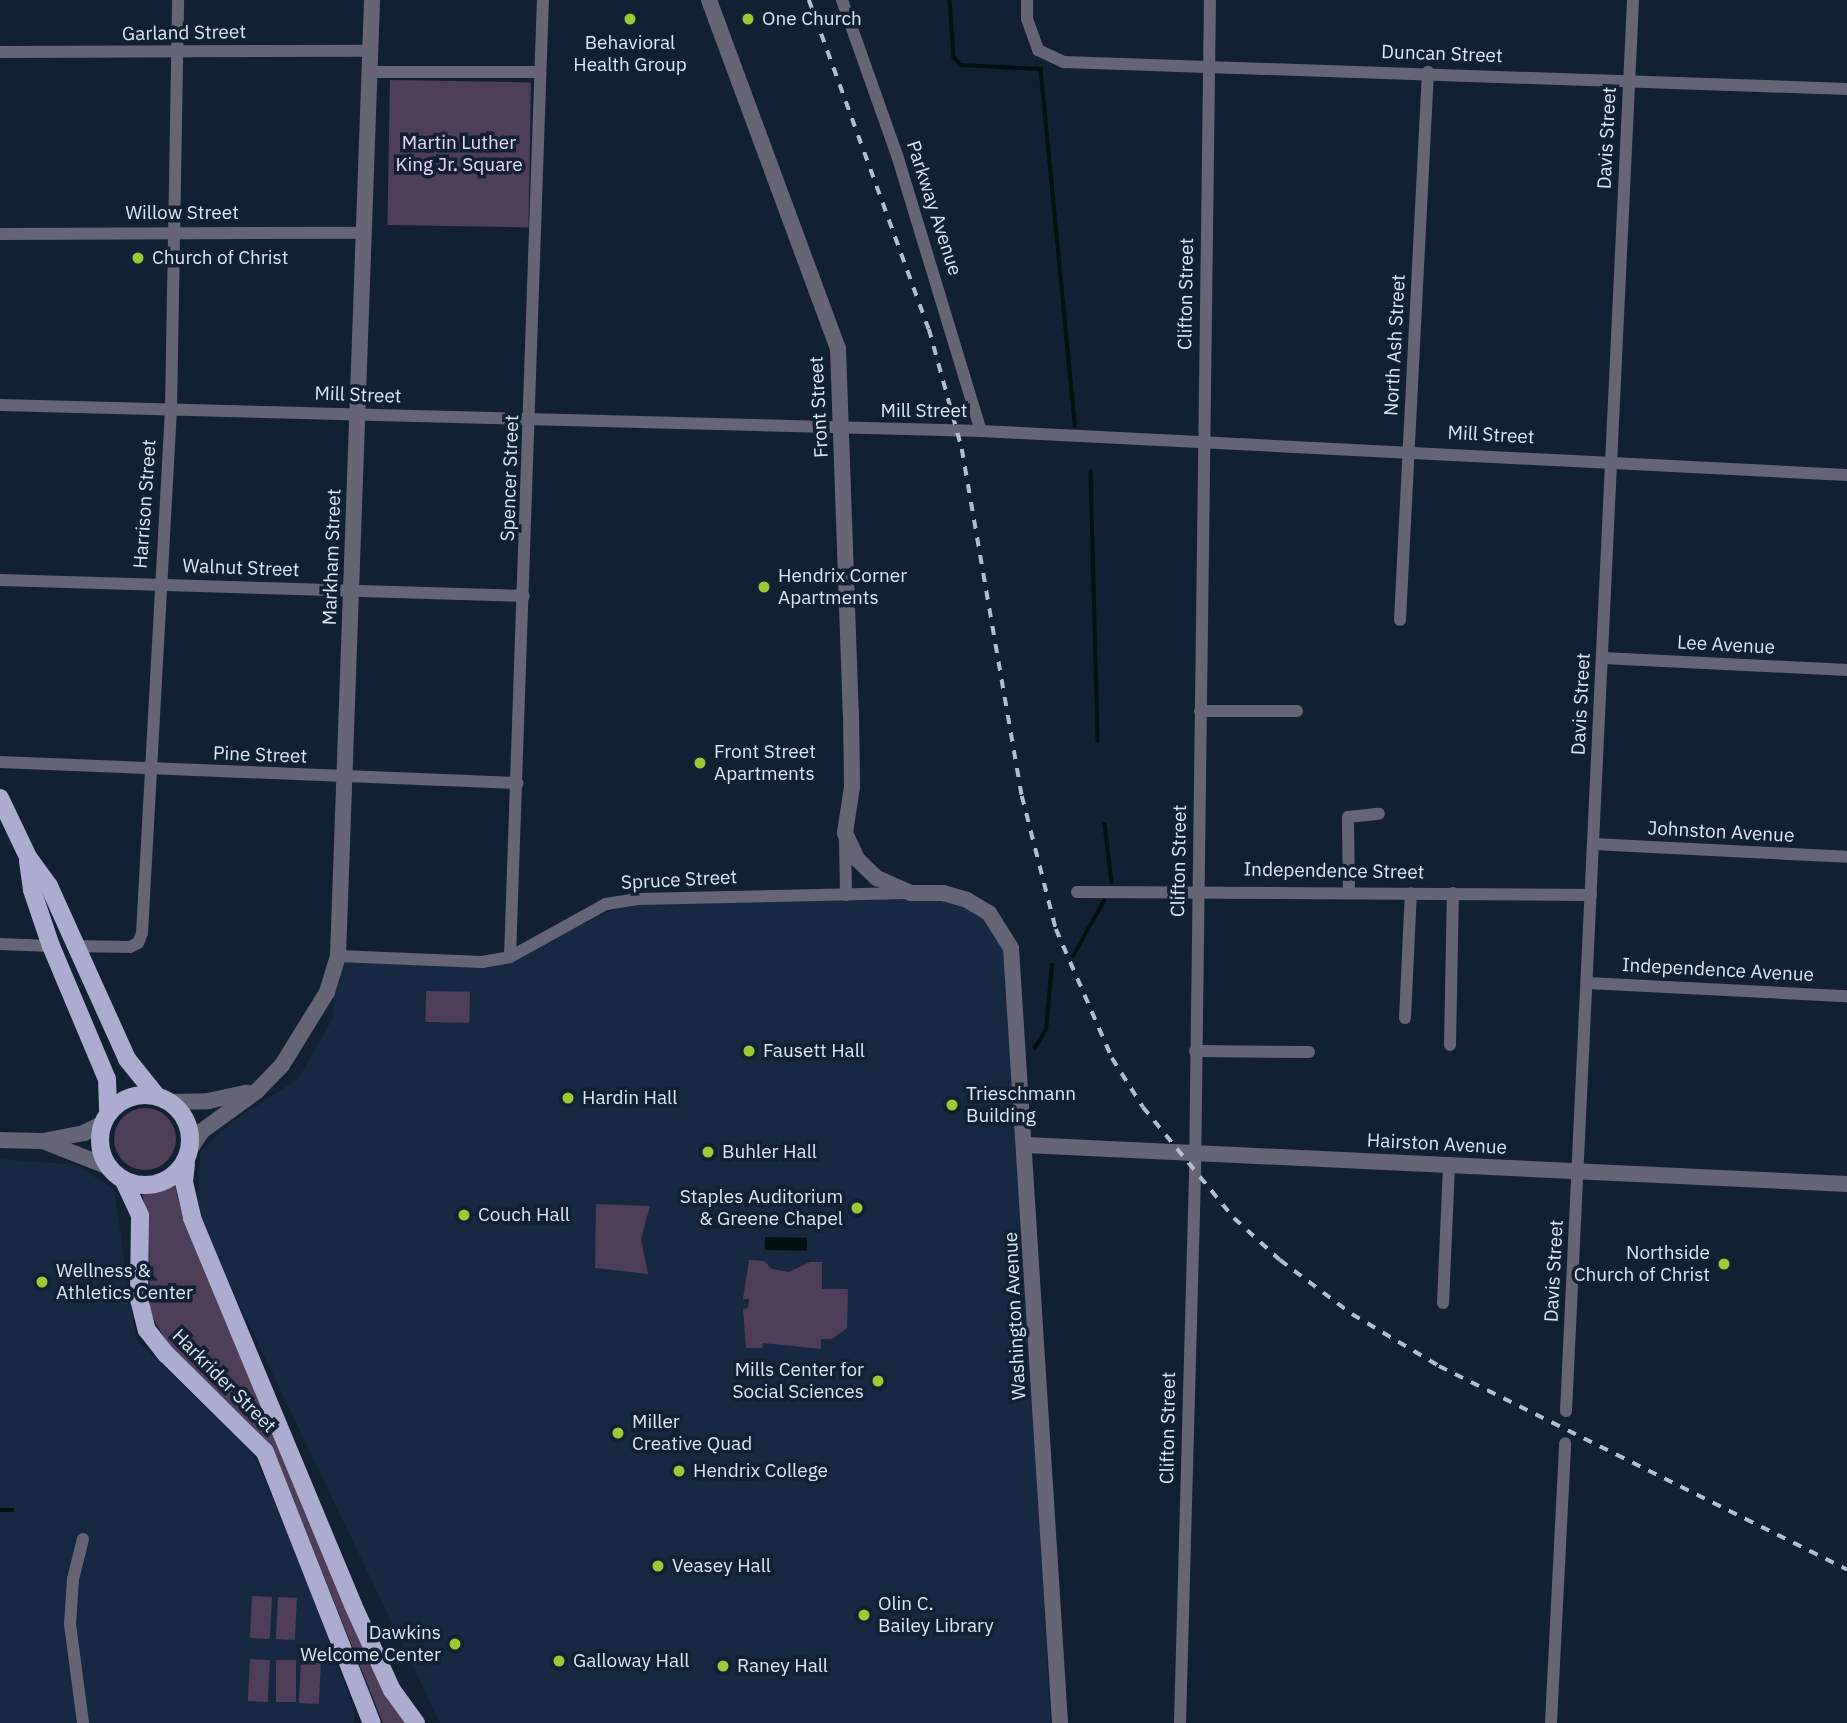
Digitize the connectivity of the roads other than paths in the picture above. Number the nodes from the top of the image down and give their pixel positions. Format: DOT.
graph roads {
  1 [pos="178,0"];
  2 [pos="372,0"];
  3 [pos="543,0"];
  4 [pos="709,0"];
  5 [pos="842,0"];
  6 [pos="1027,0"];
  7 [pos="1210,0"];
  8 [pos="1633,0"];
  9 [pos="369,51"];
  10 [pos="0,52"];
  11 [pos="177,52"];
  12 [pos="1210,65"];
  13 [pos="369,72"];
  14 [pos="540,72"];
  15 [pos="1428,72"];
  16 [pos="1629,81"];
  17 [pos="1847,89"];
  18 [pos="176,231"];
  19 [pos="365,233"];
  20 [pos="0,234"];
  21 [pos="0,405"];
  22 [pos="171,409"];
  23 [pos="359,414"];
  24 [pos="531,422"];
  25 [pos="844,430"];
  26 [pos="981,431"];
  27 [pos="1202,442"];
  28 [pos="1410,450"];
  29 [pos="1611,460"];
  30 [pos="1847,475"];
  31 [pos="0,580"];
  32 [pos="159,585"];
  33 [pos="351,591"];
  34 [pos="524,596"];
  35 [pos="1400,620"];
  36 [pos="1603,658"];
  37 [pos="1847,670"];
  38 [pos="1200,711"];
  39 [pos="1297,711"];
  40 [pos="0,762"];
  41 [pos="148,770"];
  42 [pos="346,777"];
  43 [pos="518,783"];
  44 [pos="0,798"];
  45 [pos="1379,814"];
  46 [pos="845,833"];
  47 [pos="1593,845"];
  48 [pos="28,857"];
  49 [pos="1847,857"];
  50 [pos="1198,891"];
  51 [pos="1077,892"];
  52 [pos="911,893"];
  53 [pos="1349,893"];
  54 [pos="1411,893"];
  55 [pos="1453,893"];
  56 [pos="846,895"];
  57 [pos="1591,895"];
  58 [pos="0,944"];
  59 [pos="51,946"];
  60 [pos="73,946"];
  61 [pos="338,956"];
  62 [pos="510,957"];
  63 [pos="1587,983"];
  64 [pos="1847,996"];
  65 [pos="1405,1018"];
  66 [pos="1450,1045"];
  67 [pos="1195,1051"];
  68 [pos="1309,1052"];
  69 [pos="257,1091"];
  70 [pos="162,1099"];
  71 [pos="105,1119"];
  72 [pos="0,1140"];
  73 [pos="43,1141"];
  74 [pos="1026,1145"];
  75 [pos="1194,1152"];
  76 [pos="188,1156"];
  77 [pos="1449,1166"];
  78 [pos="109,1167"];
  79 [pos="1578,1173"];
  80 [pos="124,1181"];
  81 [pos="1847,1184"];
  82 [pos="1443,1303"];
  83 [pos="1566,1410"];
  84 [pos="1565,1443"];
  85 [pos="83,1539"];
  86 [pos="83,1723"];
  87 [pos="372,1723"];
  88 [pos="416,1723"];
  89 [pos="1060,1723"];
  90 [pos="1180,1723"];
  91 [pos="1551,1723"];
  1 -- 11 [label="street, Harrison Street"];
  2 -- 9 [label="street, Markham Street"];
  3 -- 14 [label="street, Spencer Street"];
  4 -- 25 [label="street, Front Street"];
  5 -- 26 [label="street, Parkway Avenue"];
  6 -- 12 [label="street, Duncan Street"];
  7 -- 12 [label="street, Clifton Street"];
  8 -- 16 [label="street, Davis Street"];
  9 -- 11 [label="street, Garland Street"];
  9 -- 13 [label="street, Markham Street"];
  10 -- 11 [label="street, Garland Street"];
  11 -- 18 [label="street, Harrison Street"];
  12 -- 15 [label="street, Duncan Street"];
  12 -- 27 [label="street, Clifton Street"];
  13 -- 14 [label="street"];
  13 -- 19 [label="street, Markham Street"];
  14 -- 24 [label="street, Spencer Street"];
  15 -- 16 [label="street, Duncan Street"];
  15 -- 28 [label="street, North Ash Street"];
  16 -- 17 [label="street, Duncan Street"];
  16 -- 29 [label="street, Davis Street"];
  18 -- 19 [label="street, Willow Street"];
  18 -- 20 [label="street, Willow Street"];
  18 -- 22 [label="street, Harrison Street"];
  19 -- 23 [label="street, Markham Street"];
  21 -- 22 [label="street, Mill Street"];
  22 -- 23 [label="street, Mill Street"];
  22 -- 32 [label="street, Harrison Street"];
  23 -- 24 [label="street, Mill Street"];
  23 -- 33 [label="street, Markham Street"];
  24 -- 25 [label="street, Mill Street"];
  24 -- 34 [label="street, Spencer Street"];
  25 -- 26 [label="street, Mill Street"];
  25 -- 46 [label="street, Front Street"];
  26 -- 27 [label="street, Mill Street"];
  27 -- 28 [label="street, Mill Street"];
  27 -- 38 [label="street, Clifton Street"];
  28 -- 29 [label="street, Mill Street"];
  28 -- 35 [label="street, North Ash Street"];
  29 -- 30 [label="street, Mill Street"];
  29 -- 36 [label="street, Davis Street"];
  31 -- 32 [label="street, Walnut Street"];
  32 -- 33 [label="street, Walnut Street"];
  32 -- 41 [label="street, Harrison Street"];
  33 -- 34 [label="street, Walnut Street"];
  33 -- 42 [label="street, Markham Street"];
  34 -- 43 [label="street, Spencer Street"];
  36 -- 37 [label="street, Lee Avenue"];
  36 -- 47 [label="street, Davis Street"];
  38 -- 39 [label="street"];
  38 -- 50 [label="street, Clifton Street"];
  40 -- 41 [label="street, Pine Street"];
  41 -- 42 [label="street, Pine Street"];
  41 -- 60 [label="street, Harrison Street"];
  42 -- 43 [label="street, Pine Street"];
  42 -- 61 [label="street, Markham Street"];
  43 -- 62 [label="street, Spencer Street"];
  44 -- 48 [label="main road"];
  45 -- 53 [label="street"];
  46 -- 52 [label="street"];
  46 -- 56 [label="street, Front Street"];
  47 -- 49 [label="street, Johnston Avenue"];
  47 -- 57 [label="street, Davis Street"];
  48 -- 59 [label="main road"];
  48 -- 60 [label="main road"];
  50 -- 51 [label="street, Independence Street"];
  50 -- 53 [label="street, Independence Street"];
  50 -- 67 [label="street, Clifton Street"];
  52 -- 56 [label="street, Spruce Street"];
  52 -- 74 [label="street, Washington Avenue"];
  53 -- 54 [label="street, Independence Street"];
  54 -- 55 [label="street, Independence Street"];
  54 -- 65 [label="street"];
  55 -- 57 [label="street, Independence Street"];
  55 -- 66 [label="street"];
  56 -- 62 [label="street, Spruce Street"];
  57 -- 63 [label="street, Davis Street"];
  58 -- 59 [label="street"];
  59 -- 71 [label="main road"];
  60 -- 70 [label="main road"];
  61 -- 62 [label="street, Spruce Street"];
  61 -- 69 [label="street, Markham Street"];
  63 -- 64 [label="street, Independence Avenue"];
  63 -- 79 [label="street, Davis Street"];
  67 -- 68 [label="street"];
  67 -- 75 [label="street, Clifton Street"];
  69 -- 70 [label="street"];
  69 -- 76 [label="street, Markham Street"];
  70 -- 71 [label="main road"];
  70 -- 76 [label="main road"];
  71 -- 73 [label="street"];
  71 -- 78 [label="main road"];
  72 -- 73 [label="street"];
  73 -- 78 [label="street"];
  74 -- 75 [label="street, Hairston Avenue"];
  74 -- 89 [label="street, Washington Avenue"];
  75 -- 77 [label="street, Hairston Avenue"];
  75 -- 90 [label="street, Clifton Street"];
  76 -- 80 [label="main road"];
  76 -- 88 [label="main road, Harkrider Street"];
  77 -- 79 [label="street, Hairston Avenue"];
  77 -- 82 [label="street"];
  78 -- 80 [label="main road"];
  79 -- 81 [label="street, Hairston Avenue"];
  79 -- 83 [label="street, Davis Street"];
  80 -- 87 [label="main road, Harkrider Street"];
  84 -- 91 [label="street"];
  85 -- 86 [label="street"];
}
